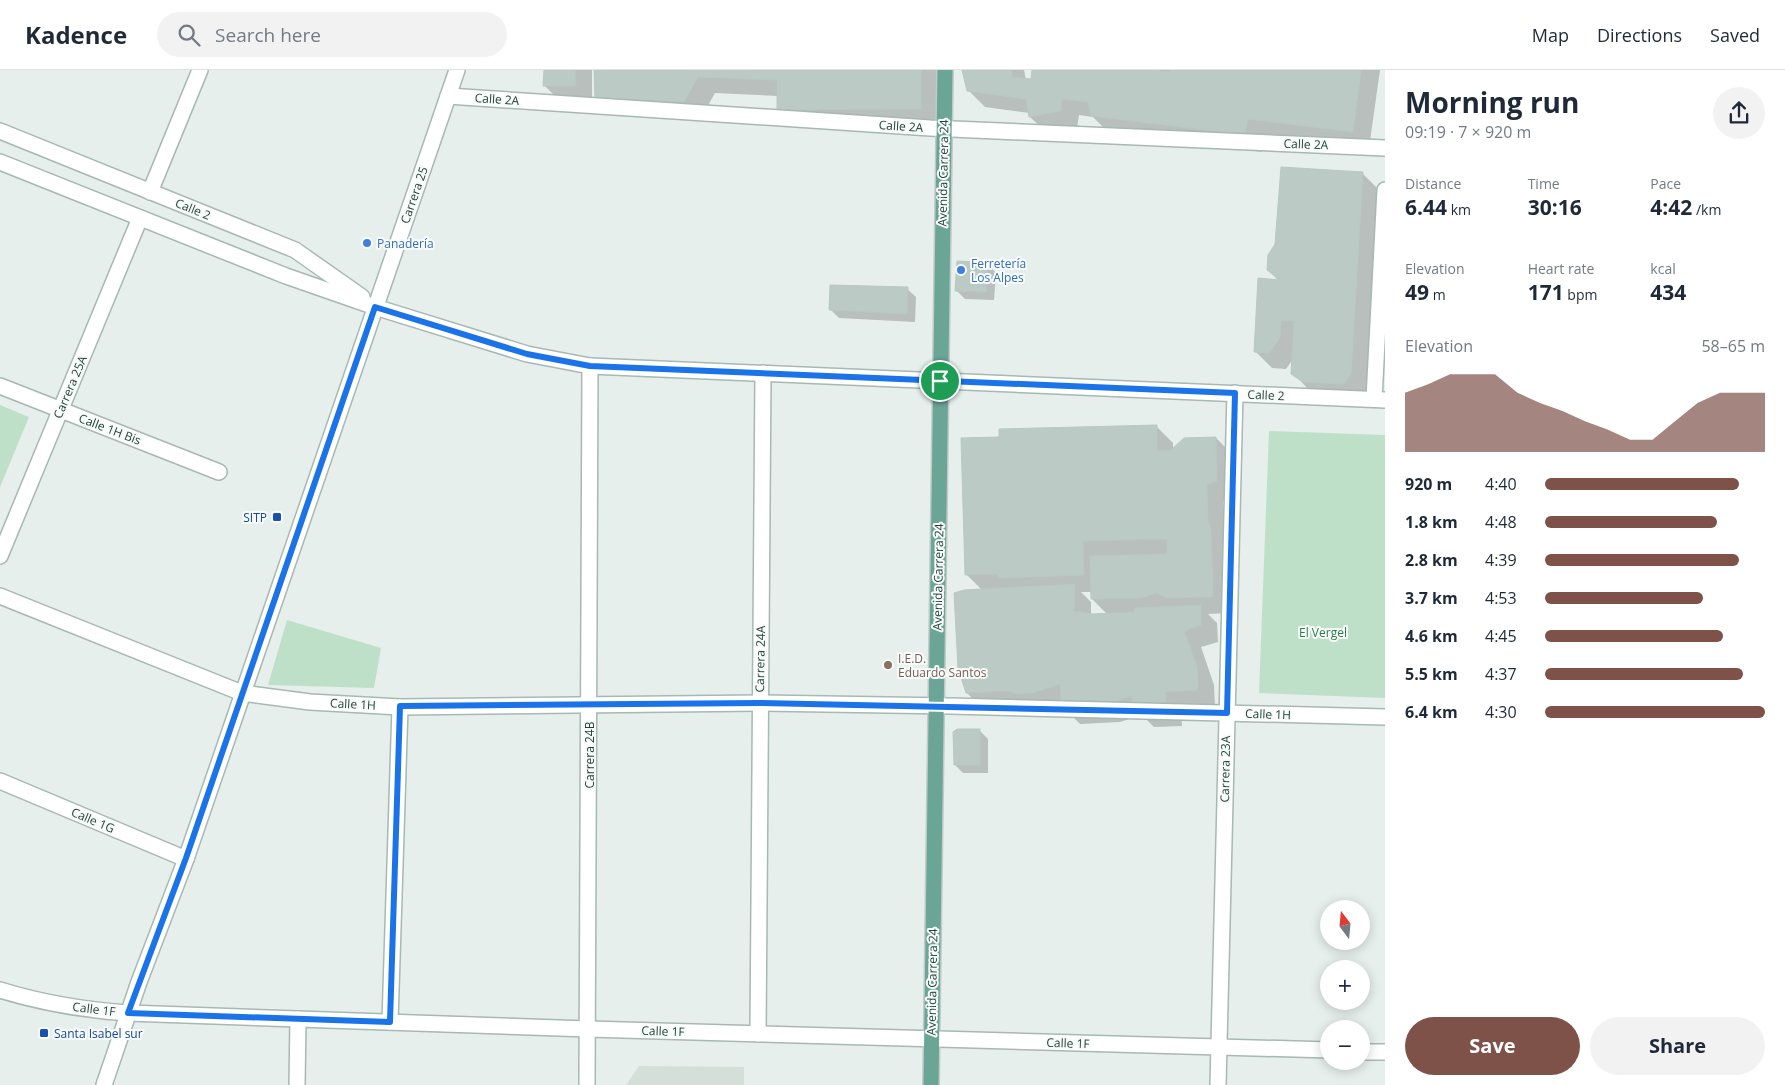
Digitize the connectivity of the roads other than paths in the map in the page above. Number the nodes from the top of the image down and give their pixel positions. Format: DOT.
graph roads {
  1 [pos="200,70"];
  2 [pos="457,70"];
  3 [pos="945,70"];
  4 [pos="448,96"];
  5 [pos="944,129"];
  6 [pos="0,131"];
  7 [pos="1385,148"];
  8 [pos="0,162"];
  9 [pos="1385,190"];
  10 [pos="150,192"];
  11 [pos="140,218"];
  12 [pos="375,307"];
  13 [pos="590,366"];
  14 [pos="763,373"];
  15 [pos="940,381"];
  16 [pos="0,386"];
  17 [pos="1235,393"];
  18 [pos="1380,400"];
  19 [pos="60,410"];
  20 [pos="219,472"];
  21 [pos="0,556"];
  22 [pos="0,596"];
  23 [pos="242,694"];
  24 [pos="760,703"];
  25 [pos="589,705"];
  26 [pos="400,706"];
  27 [pos="936,706"];
  28 [pos="1227,713"];
  29 [pos="1385,717"];
  30 [pos="0,781"];
  31 [pos="186,858"];
  32 [pos="0,990"];
  33 [pos="128,1013"];
  34 [pos="298,1019"];
  35 [pos="390,1022"];
  36 [pos="588,1029"];
  37 [pos="758,1034"];
  38 [pos="931,1039"];
  39 [pos="1218,1047"];
  40 [pos="1320,1050"];
  41 [pos="1370,1052"];
  42 [pos="1385,1052"];
  43 [pos="104,1085"];
  44 [pos="297,1085"];
  45 [pos="587,1085"];
  46 [pos="930,1085"];
  47 [pos="1218,1085"];
  1 -- 10 [label="street"];
  2 -- 4 [label="street, Carrera 25"];
  3 -- 5 [label="main road, Avenida Carrera 24"];
  4 -- 5 [label="street, Calle 2A"];
  4 -- 12 [label="street, Carrera 25"];
  5 -- 7 [label="street, Calle 2A"];
  5 -- 15 [label="main road, Avenida Carrera 24"];
  6 -- 10 [label="street, Calle 2"];
  8 -- 11 [label="street, Calle 2"];
  9 -- 18 [label="street"];
  10 -- 12 [label="street, Calle 2"];
  11 -- 12 [label="street, Calle 2"];
  11 -- 19 [label="street, Carrera 25A"];
  12 -- 13 [label="street, Calle 2"];
  12 -- 23 [label="street, Carrera 25"];
  13 -- 14 [label="street, Calle 2"];
  13 -- 25 [label="street, Carrera 24B"];
  14 -- 15 [label="street, Calle 2"];
  14 -- 24 [label="street, Carrera 24A"];
  15 -- 17 [label="street, Calle 2"];
  15 -- 27 [label="main road, Avenida Carrera 24"];
  16 -- 19 [label="street, Calle 1H Bis"];
  17 -- 18 [label="street, Calle 2"];
  17 -- 28 [label="street, Carrera 23A"];
  19 -- 20 [label="street, Calle 1H Bis"];
  19 -- 21 [label="street, Carrera 25A"];
  22 -- 23 [label="street, Calle 1H"];
  23 -- 26 [label="street, Calle 1H"];
  23 -- 31 [label="street, Carrera 25"];
  24 -- 25 [label="street, Calle 1H"];
  24 -- 27 [label="street, Calle 1H"];
  24 -- 37 [label="street, Carrera 24A"];
  25 -- 26 [label="street, Calle 1H"];
  25 -- 36 [label="street, Carrera 24B"];
  26 -- 35 [label="street"];
  27 -- 28 [label="street, Calle 1H"];
  27 -- 38 [label="main road, Avenida Carrera 24"];
  28 -- 29 [label="street, Calle 1H"];
  28 -- 39 [label="street, Carrera 23A"];
  30 -- 31 [label="street, Calle 1G"];
  31 -- 33 [label="street, Carrera 25"];
  32 -- 33 [label="street, Calle 1F"];
  33 -- 34 [label="street, Calle 1F"];
  33 -- 43 [label="street, Carrera 25"];
  34 -- 35 [label="street, Calle 1F"];
  34 -- 44 [label="street"];
  35 -- 36 [label="street, Calle 1F"];
  36 -- 37 [label="street, Calle 1F"];
  36 -- 45 [label="street, Carrera 24B"];
  37 -- 38 [label="street, Calle 1F"];
  38 -- 39 [label="street, Calle 1F"];
  38 -- 46 [label="main road, Avenida Carrera 24"];
  39 -- 40 [label="street, Calle 1F"];
  39 -- 47 [label="street, Carrera 23A"];
  41 -- 42 [label="street"];
}
